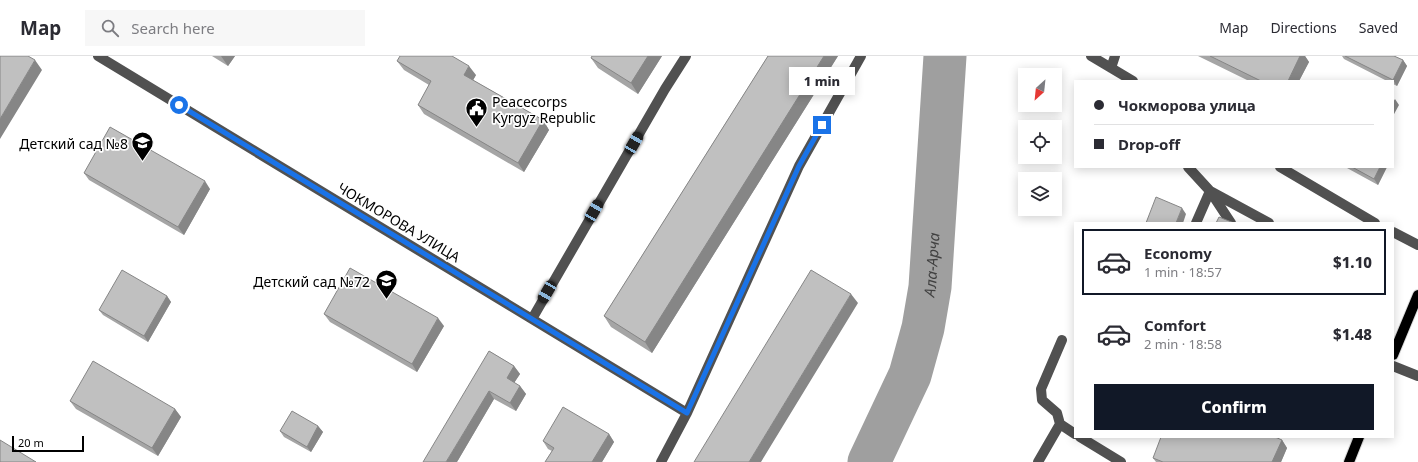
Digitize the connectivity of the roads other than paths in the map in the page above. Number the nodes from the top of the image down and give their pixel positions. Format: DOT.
graph roads {
  1 [pos="98,56"];
  2 [pos="686,56"];
  3 [pos="861,56"];
  4 [pos="1091,56"];
  5 [pos="1116,56"];
  6 [pos="1111,68"];
  7 [pos="1132,80"];
  8 [pos="1189,168"];
  9 [pos="1282,168"];
  10 [pos="1210,191"];
  11 [pos="1196,222"];
  12 [pos="1229,222"];
  13 [pos="1267,222"];
  14 [pos="1371,222"];
  15 [pos="1394,233"];
  16 [pos="1418,245"];
  17 [pos="1418,295"];
  18 [pos="532,319"];
  19 [pos="1062,340"];
  20 [pos="1394,353"];
  21 [pos="1394,366"];
  22 [pos="1418,376"];
  23 [pos="687,413"];
  24 [pos="1060,424"];
  25 [pos="1074,433"];
  26 [pos="1082,438"];
  27 [pos="1359,438"];
  28 [pos="661,462"];
  29 [pos="1038,462"];
  30 [pos="1121,462"];
  31 [pos="1349,462"];
  1 -- 18 [label="street, ЧОКМОРОВА УЛИЦА"];
  2 -- 18 [label="street"];
  3 -- 23 [label="street"];
  4 -- 6 [label="street"];
  5 -- 6 [label="street"];
  6 -- 7 [label="street"];
  8 -- 10 [label="street"];
  9 -- 14 [label="street"];
  10 -- 11 [label="street"];
  10 -- 12 [label="street"];
  10 -- 13 [label="street"];
  15 -- 16 [label="street"];
  17 -- 20 [label="main road"];
  18 -- 23 [label="street, ЧОКМОРОВА УЛИЦА"];
  19 -- 24 [label="street"];
  21 -- 22 [label="street"];
  23 -- 28 [label="street"];
  24 -- 25 [label="street"];
  24 -- 29 [label="street"];
  26 -- 30 [label="street"];
  27 -- 31 [label="main road"];
}
